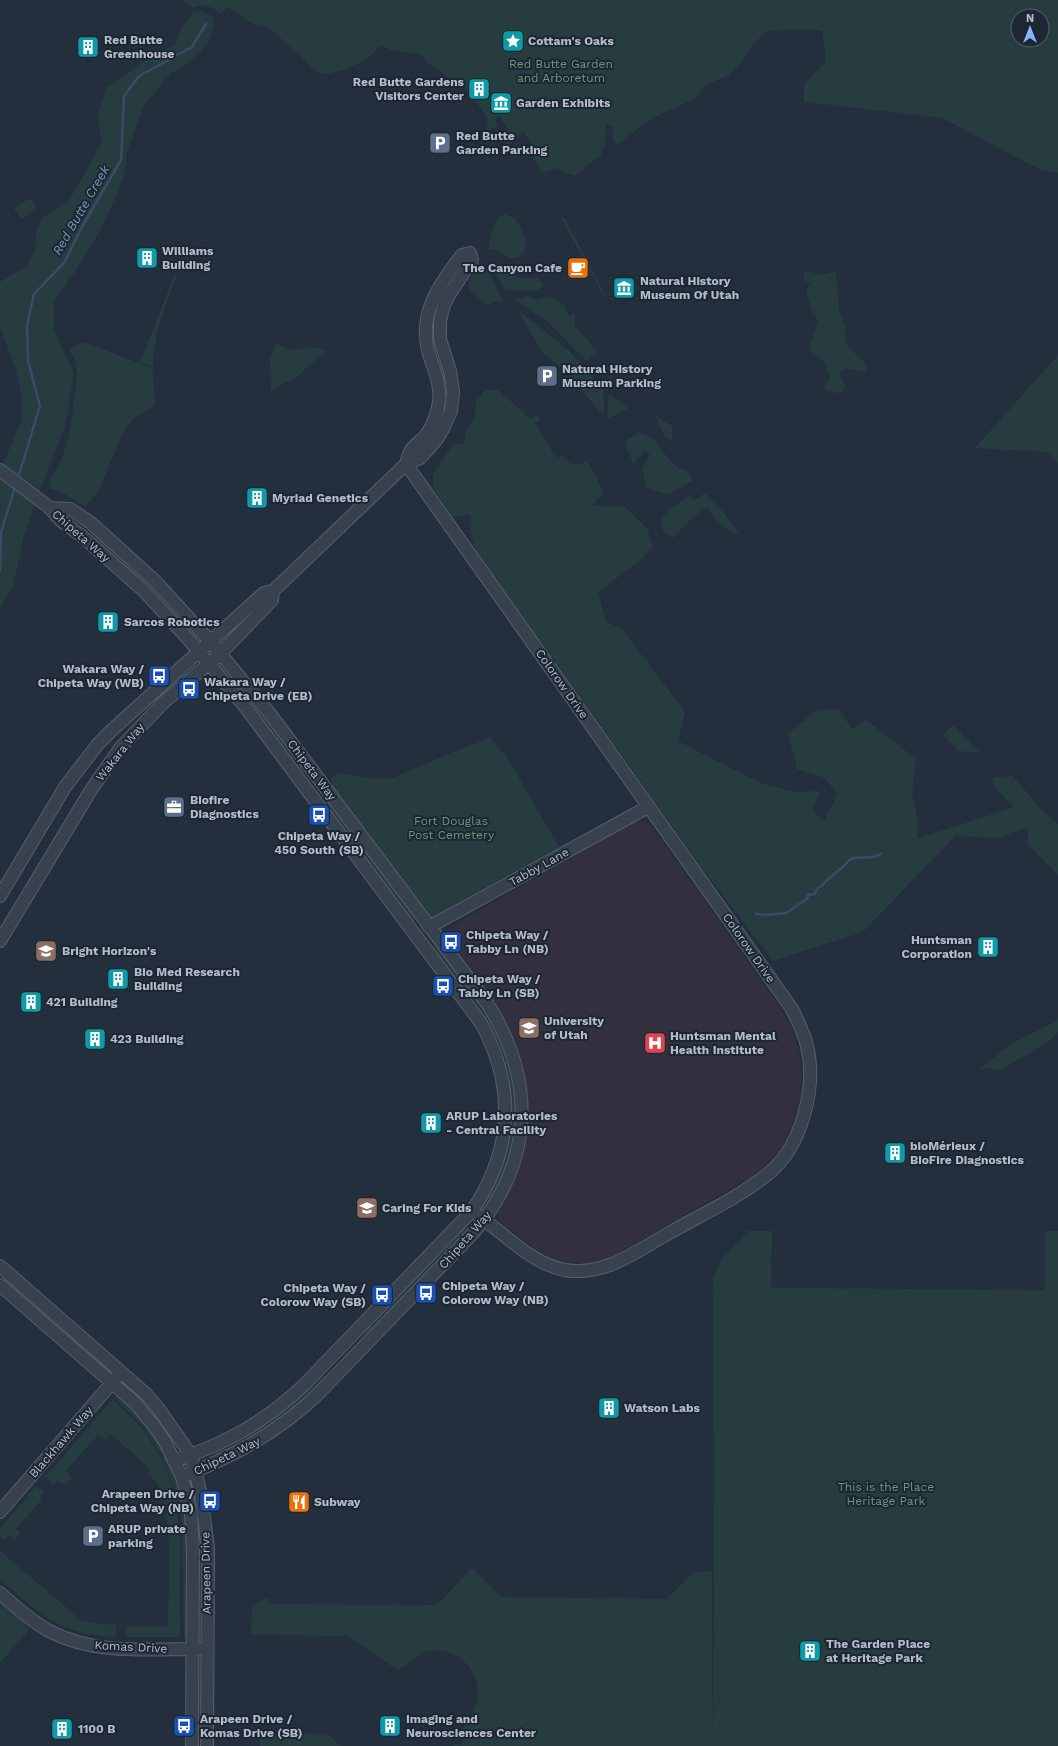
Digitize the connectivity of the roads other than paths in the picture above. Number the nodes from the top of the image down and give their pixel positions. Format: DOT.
graph roads {
  1 [pos="406,464"];
  2 [pos="2,472"];
  3 [pos="50,508"];
  4 [pos="273,591"];
  5 [pos="210,641"];
  6 [pos="199,652"];
  7 [pos="220,654"];
  8 [pos="209,664"];
  9 [pos="648,806"];
  10 [pos="0,896"];
  11 [pos="429,927"];
  12 [pos="0,941"];
  13 [pos="472,1211"];
  14 [pos="485,1220"];
  15 [pos="0,1266"];
  16 [pos="0,1285"];
  17 [pos="121,1372"];
  18 [pos="112,1383"];
  19 [pos="191,1455"];
  20 [pos="174,1461"];
  21 [pos="196,1471"];
  22 [pos="182,1477"];
  23 [pos="0,1512"];
  24 [pos="0,1592"];
  25 [pos="192,1649"];
  26 [pos="207,1649"];
  27 [pos="192,1746"];
  28 [pos="207,1746"];
  1 -- 1 [label="street, Wakara Way"];
  1 -- 4 [label="street, Wakara Way"];
  1 -- 9 [label="street, Colorow Drive"];
  2 -- 3 [label="street"];
  3 -- 5 [label="street, Chipeta Way"];
  3 -- 6 [label="street, Chipeta Way"];
  4 -- 5 [label="street, Wakara Way"];
  4 -- 7 [label="street, Wakara Way"];
  5 -- 6 [label="street, Wakara Way"];
  5 -- 7 [label="street, Chipeta Way"];
  6 -- 8 [label="street, Chipeta Way"];
  6 -- 10 [label="street, Wakara Way"];
  7 -- 8 [label="street, Wakara Way"];
  7 -- 11 [label="street, Chipeta Way"];
  8 -- 12 [label="street, Wakara Way"];
  8 -- 13 [label="street, Chipeta Way"];
  9 -- 11 [label="street, Tabby Lane"];
  9 -- 14 [label="street, Colorow Drive"];
  11 -- 14 [label="street, Chipeta Way"];
  13 -- 14 [label="street, Colorow Drive"];
  13 -- 19 [label="street, Chipeta Way"];
  14 -- 21 [label="street, Chipeta Way"];
  15 -- 17 [label="street, Arapeen Drive"];
  16 -- 18 [label="street, Arapeen Drive"];
  17 -- 18 [label="street, Blackhawk Way"];
  17 -- 19 [label="street, Arapeen Drive"];
  18 -- 20 [label="street, Arapeen Drive"];
  18 -- 23 [label="street, Blackhawk Way"];
  19 -- 20 [label="street, Chipeta Way"];
  19 -- 21 [label="street, Arapeen Drive"];
  20 -- 22 [label="street, Arapeen Drive"];
  21 -- 22 [label="street, Chipeta Way"];
  21 -- 26 [label="street, Arapeen Drive"];
  22 -- 25 [label="street, Arapeen Drive"];
  24 -- 25 [label="street, Komas Drive"];
  25 -- 26 [label="street, Komas Drive"];
  25 -- 27 [label="street, Arapeen Drive"];
  26 -- 28 [label="street, Arapeen Drive"];
}
